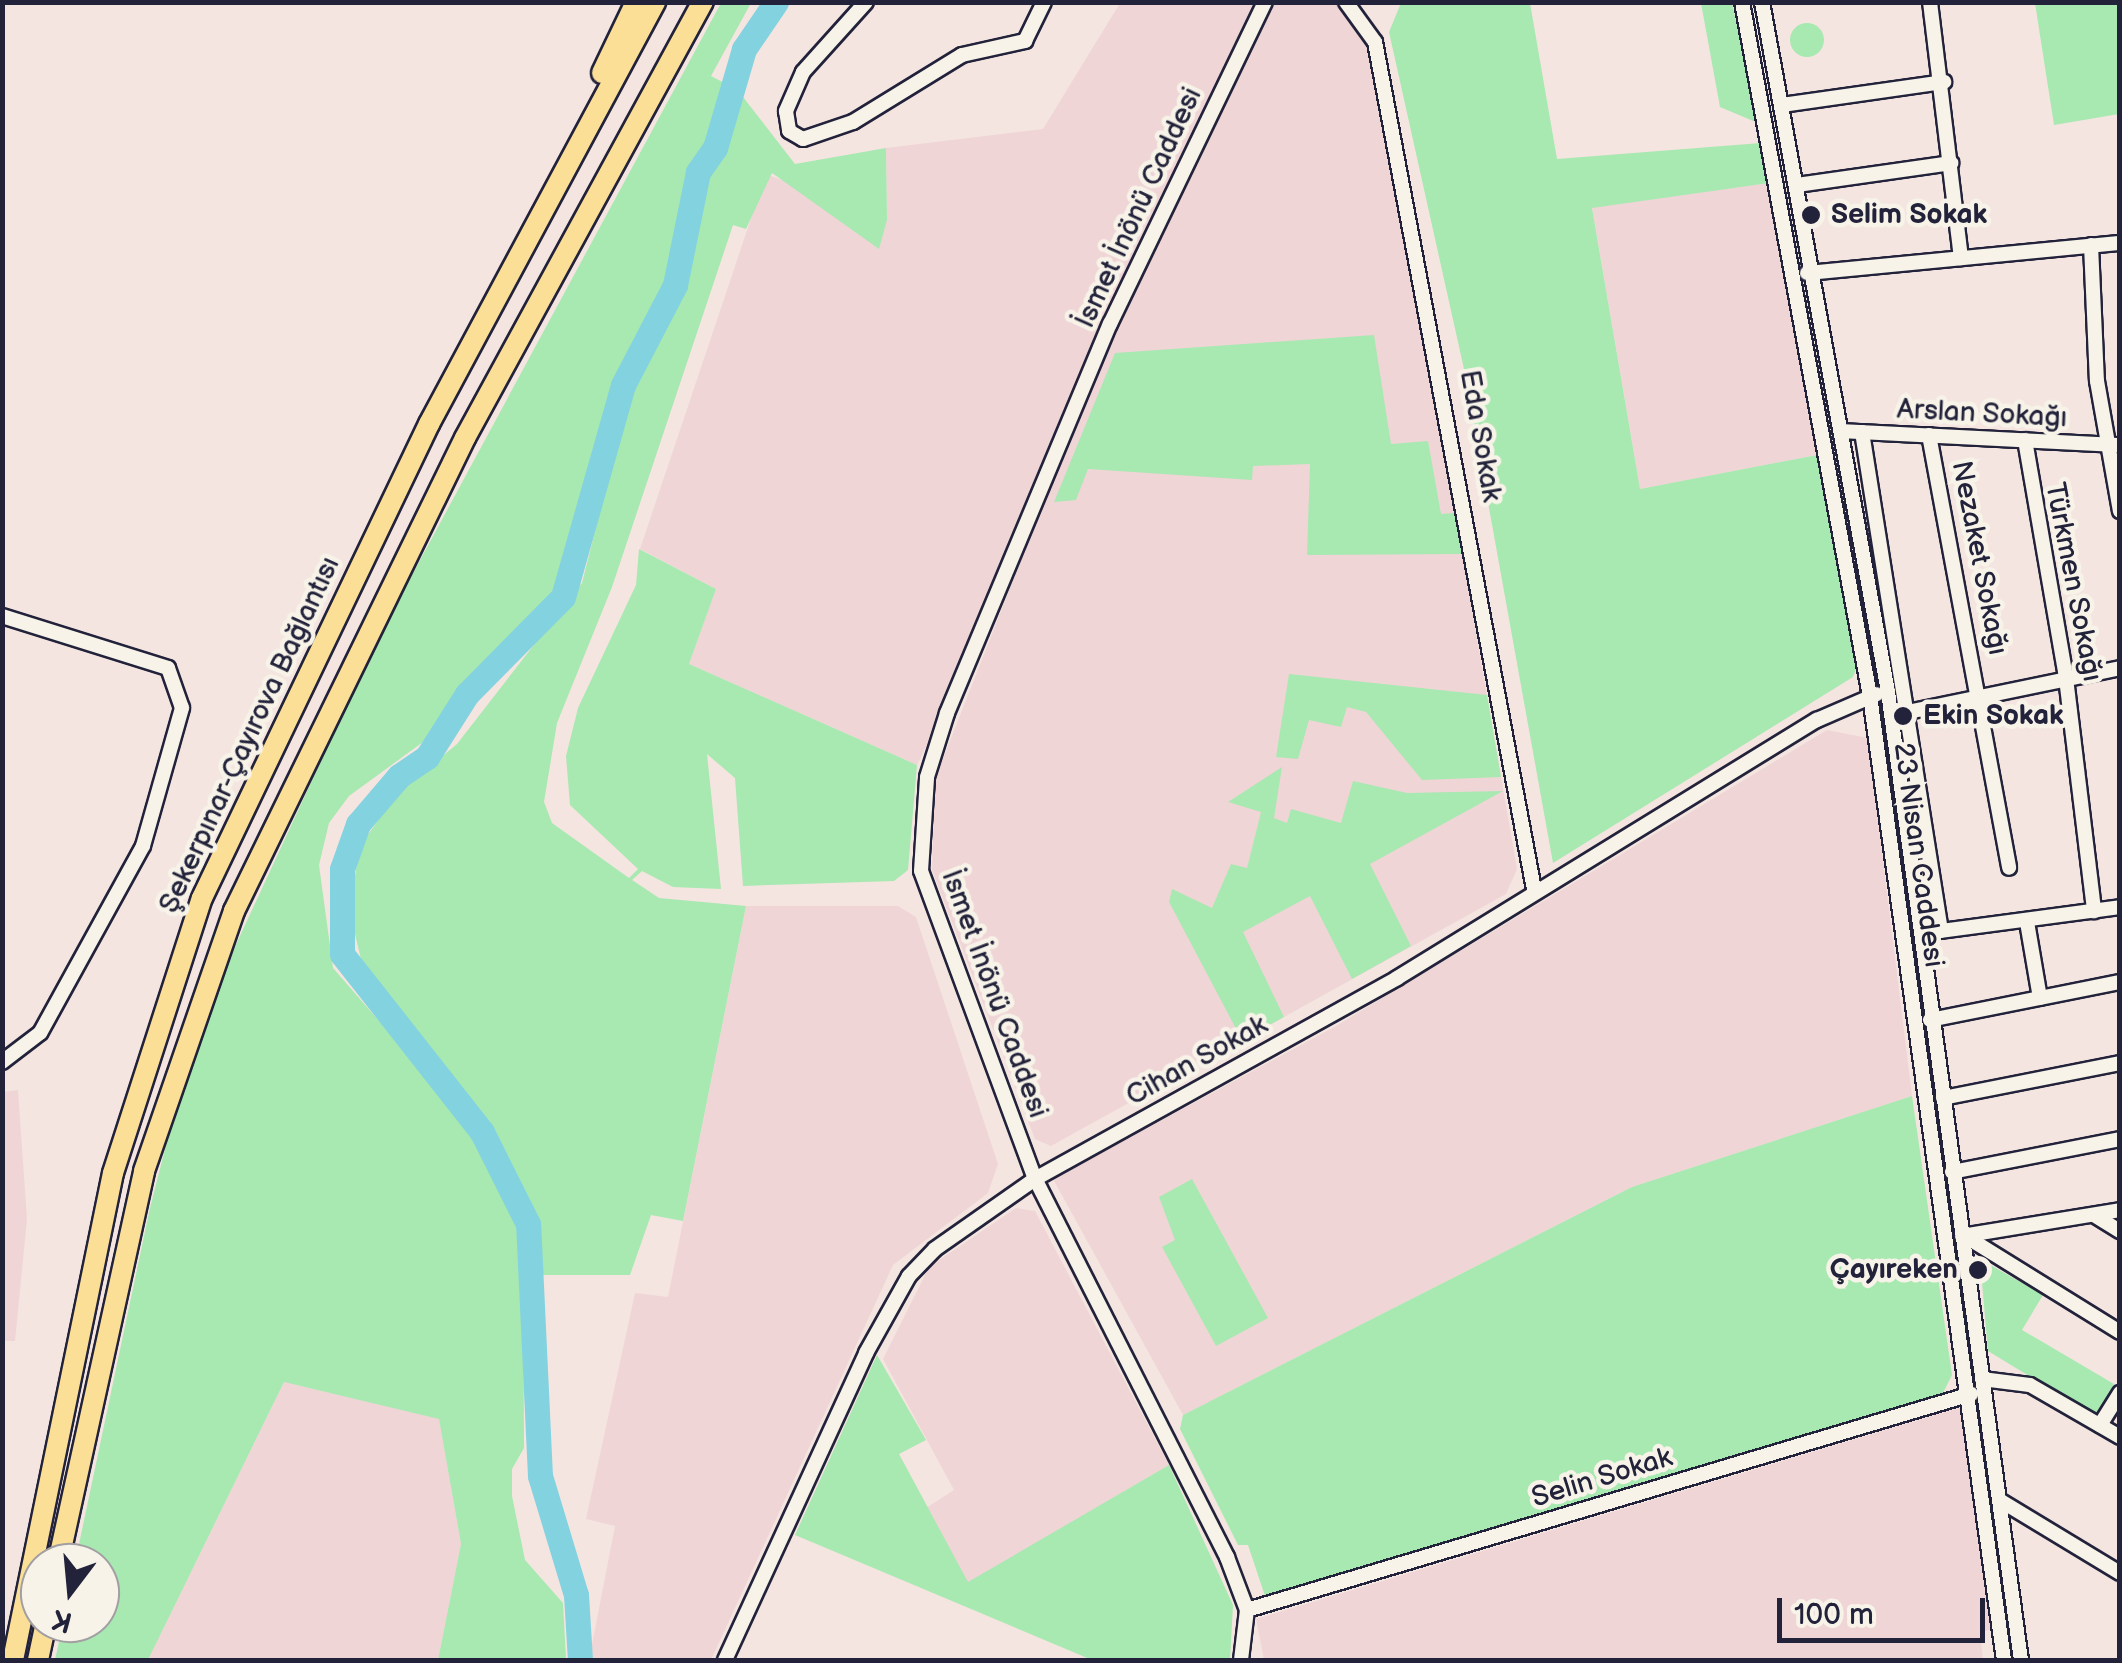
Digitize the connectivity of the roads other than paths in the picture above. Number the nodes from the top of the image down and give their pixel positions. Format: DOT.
graph roads {
  1 [pos="636,2"];
  2 [pos="656,2"];
  3 [pos="703,2"];
  4 [pos="866,2"];
  5 [pos="1044,2"];
  6 [pos="1265,2"];
  7 [pos="1346,2"];
  8 [pos="1742,2"];
  9 [pos="1762,2"];
  10 [pos="1930,2"];
  11 [pos="1944,82"];
  12 [pos="1782,106"];
  13 [pos="1952,163"];
  14 [pos="1797,185"];
  15 [pos="550,192"];
  16 [pos="2120,243"];
  17 [pos="2091,245"];
  18 [pos="1961,258"];
  19 [pos="1814,273"];
  20 [pos="1797,274"];
  21 [pos="1842,431"];
  22 [pos="1862,432"];
  23 [pos="1930,435"];
  24 [pos="2025,440"];
  25 [pos="2114,446"];
  26 [pos="2120,511"];
  27 [pos="2,616"];
  28 [pos="2120,668"];
  29 [pos="2066,678"];
  30 [pos="1888,692"];
  31 [pos="1870,696"];
  32 [pos="1981,699"];
  33 [pos="1908,712"];
  34 [pos="2009,868"];
  35 [pos="1534,889"];
  36 [pos="2120,907"];
  37 [pos="2094,911"];
  38 [pos="2027,922"];
  39 [pos="2120,982"];
  40 [pos="2040,998"];
  41 [pos="1930,1020"];
  42 [pos="5,1061"];
  43 [pos="2120,1062"];
  44 [pos="1942,1098"];
  45 [pos="2120,1138"];
  46 [pos="1952,1172"];
  47 [pos="1035,1179"];
  48 [pos="2120,1210"];
  49 [pos="2094,1214"];
  50 [pos="2120,1231"];
  51 [pos="1963,1236"];
  52 [pos="2120,1332"];
  53 [pos="1982,1380"];
  54 [pos="2120,1393"];
  55 [pos="1972,1394"];
  56 [pos="2100,1425"];
  57 [pos="2120,1437"];
  58 [pos="2002,1501"];
  59 [pos="62,1543"];
  60 [pos="2120,1572"];
  61 [pos="1247,1610"];
  62 [pos="13,1660"];
  63 [pos="725,1660"];
  64 [pos="1241,1660"];
  65 [pos="2004,1660"];
  66 [pos="2021,1660"];
  1 -- 15 [label="highway"];
  2 -- 15 [label="highway, Şekerpınar-Çayırova Bağlantısı"];
  3 -- 59 [label="highway, Şekerpınar-Çayırova Bağlantısı"];
  4 -- 5 [label="street"];
  6 -- 47 [label="street, İsmet İnönü Caddesi"];
  7 -- 35 [label="street, Eda Sokak"];
  8 -- 20 [label="street, 23 Nisan Caddesi"];
  9 -- 12 [label="street, 23 Nisan Caddesi"];
  10 -- 11 [label="street"];
  11 -- 12 [label="street"];
  11 -- 13 [label="street"];
  12 -- 14 [label="street, 23 Nisan Caddesi"];
  13 -- 14 [label="street"];
  13 -- 18 [label="street"];
  14 -- 19 [label="street, 23 Nisan Caddesi"];
  15 -- 62 [label="highway, Şekerpınar-Çayırova Bağlantısı"];
  16 -- 17 [label="street"];
  17 -- 18 [label="street"];
  17 -- 25 [label="street"];
  18 -- 19 [label="street"];
  19 -- 20 [label="street"];
  19 -- 21 [label="street, 23 Nisan Caddesi"];
  20 -- 31 [label="street, 23 Nisan Caddesi"];
  21 -- 22 [label="street, Arslan Sokağı"];
  21 -- 30 [label="street, 23 Nisan Caddesi"];
  22 -- 23 [label="street, Arslan Sokağı"];
  22 -- 33 [label="street"];
  23 -- 24 [label="street, Arslan Sokağı"];
  23 -- 32 [label="street, Nezaket Sokağı"];
  24 -- 25 [label="street, Arslan Sokağı"];
  24 -- 29 [label="street, Türkmen Sokağı"];
  25 -- 26 [label="street"];
  27 -- 42 [label="street"];
  28 -- 29 [label="street"];
  29 -- 32 [label="street"];
  29 -- 37 [label="street, Türkmen Sokağı"];
  30 -- 31 [label="street, Cihan Sokak"];
  30 -- 41 [label="street, 23 Nisan Caddesi"];
  31 -- 35 [label="street, Cihan Sokak"];
  31 -- 55 [label="street, 23 Nisan Caddesi"];
  32 -- 33 [label="street"];
  32 -- 34 [label="street, Nezaket Sokağı"];
  33 -- 38 [label="street"];
  35 -- 47 [label="street, Cihan Sokak"];
  36 -- 37 [label="street"];
  37 -- 38 [label="street"];
  38 -- 40 [label="street"];
  39 -- 40 [label="street"];
  40 -- 41 [label="street"];
  41 -- 44 [label="street, 23 Nisan Caddesi"];
  43 -- 44 [label="street"];
  44 -- 46 [label="street, 23 Nisan Caddesi"];
  45 -- 46 [label="street"];
  46 -- 51 [label="street, 23 Nisan Caddesi"];
  47 -- 61 [label="street, İsmet İnönü Caddesi"];
  47 -- 63 [label="street, Cihan Sokak"];
  48 -- 49 [label="street"];
  49 -- 50 [label="street"];
  49 -- 51 [label="street"];
  51 -- 52 [label="street"];
  51 -- 53 [label="street, 23 Nisan Caddesi"];
  53 -- 56 [label="street"];
  53 -- 58 [label="street, 23 Nisan Caddesi"];
  54 -- 56 [label="street"];
  55 -- 61 [label="street, Selin Sokak"];
  55 -- 65 [label="street, 23 Nisan Caddesi"];
  56 -- 57 [label="street"];
  58 -- 60 [label="street"];
  58 -- 66 [label="street, 23 Nisan Caddesi"];
  61 -- 64 [label="street"];
}
